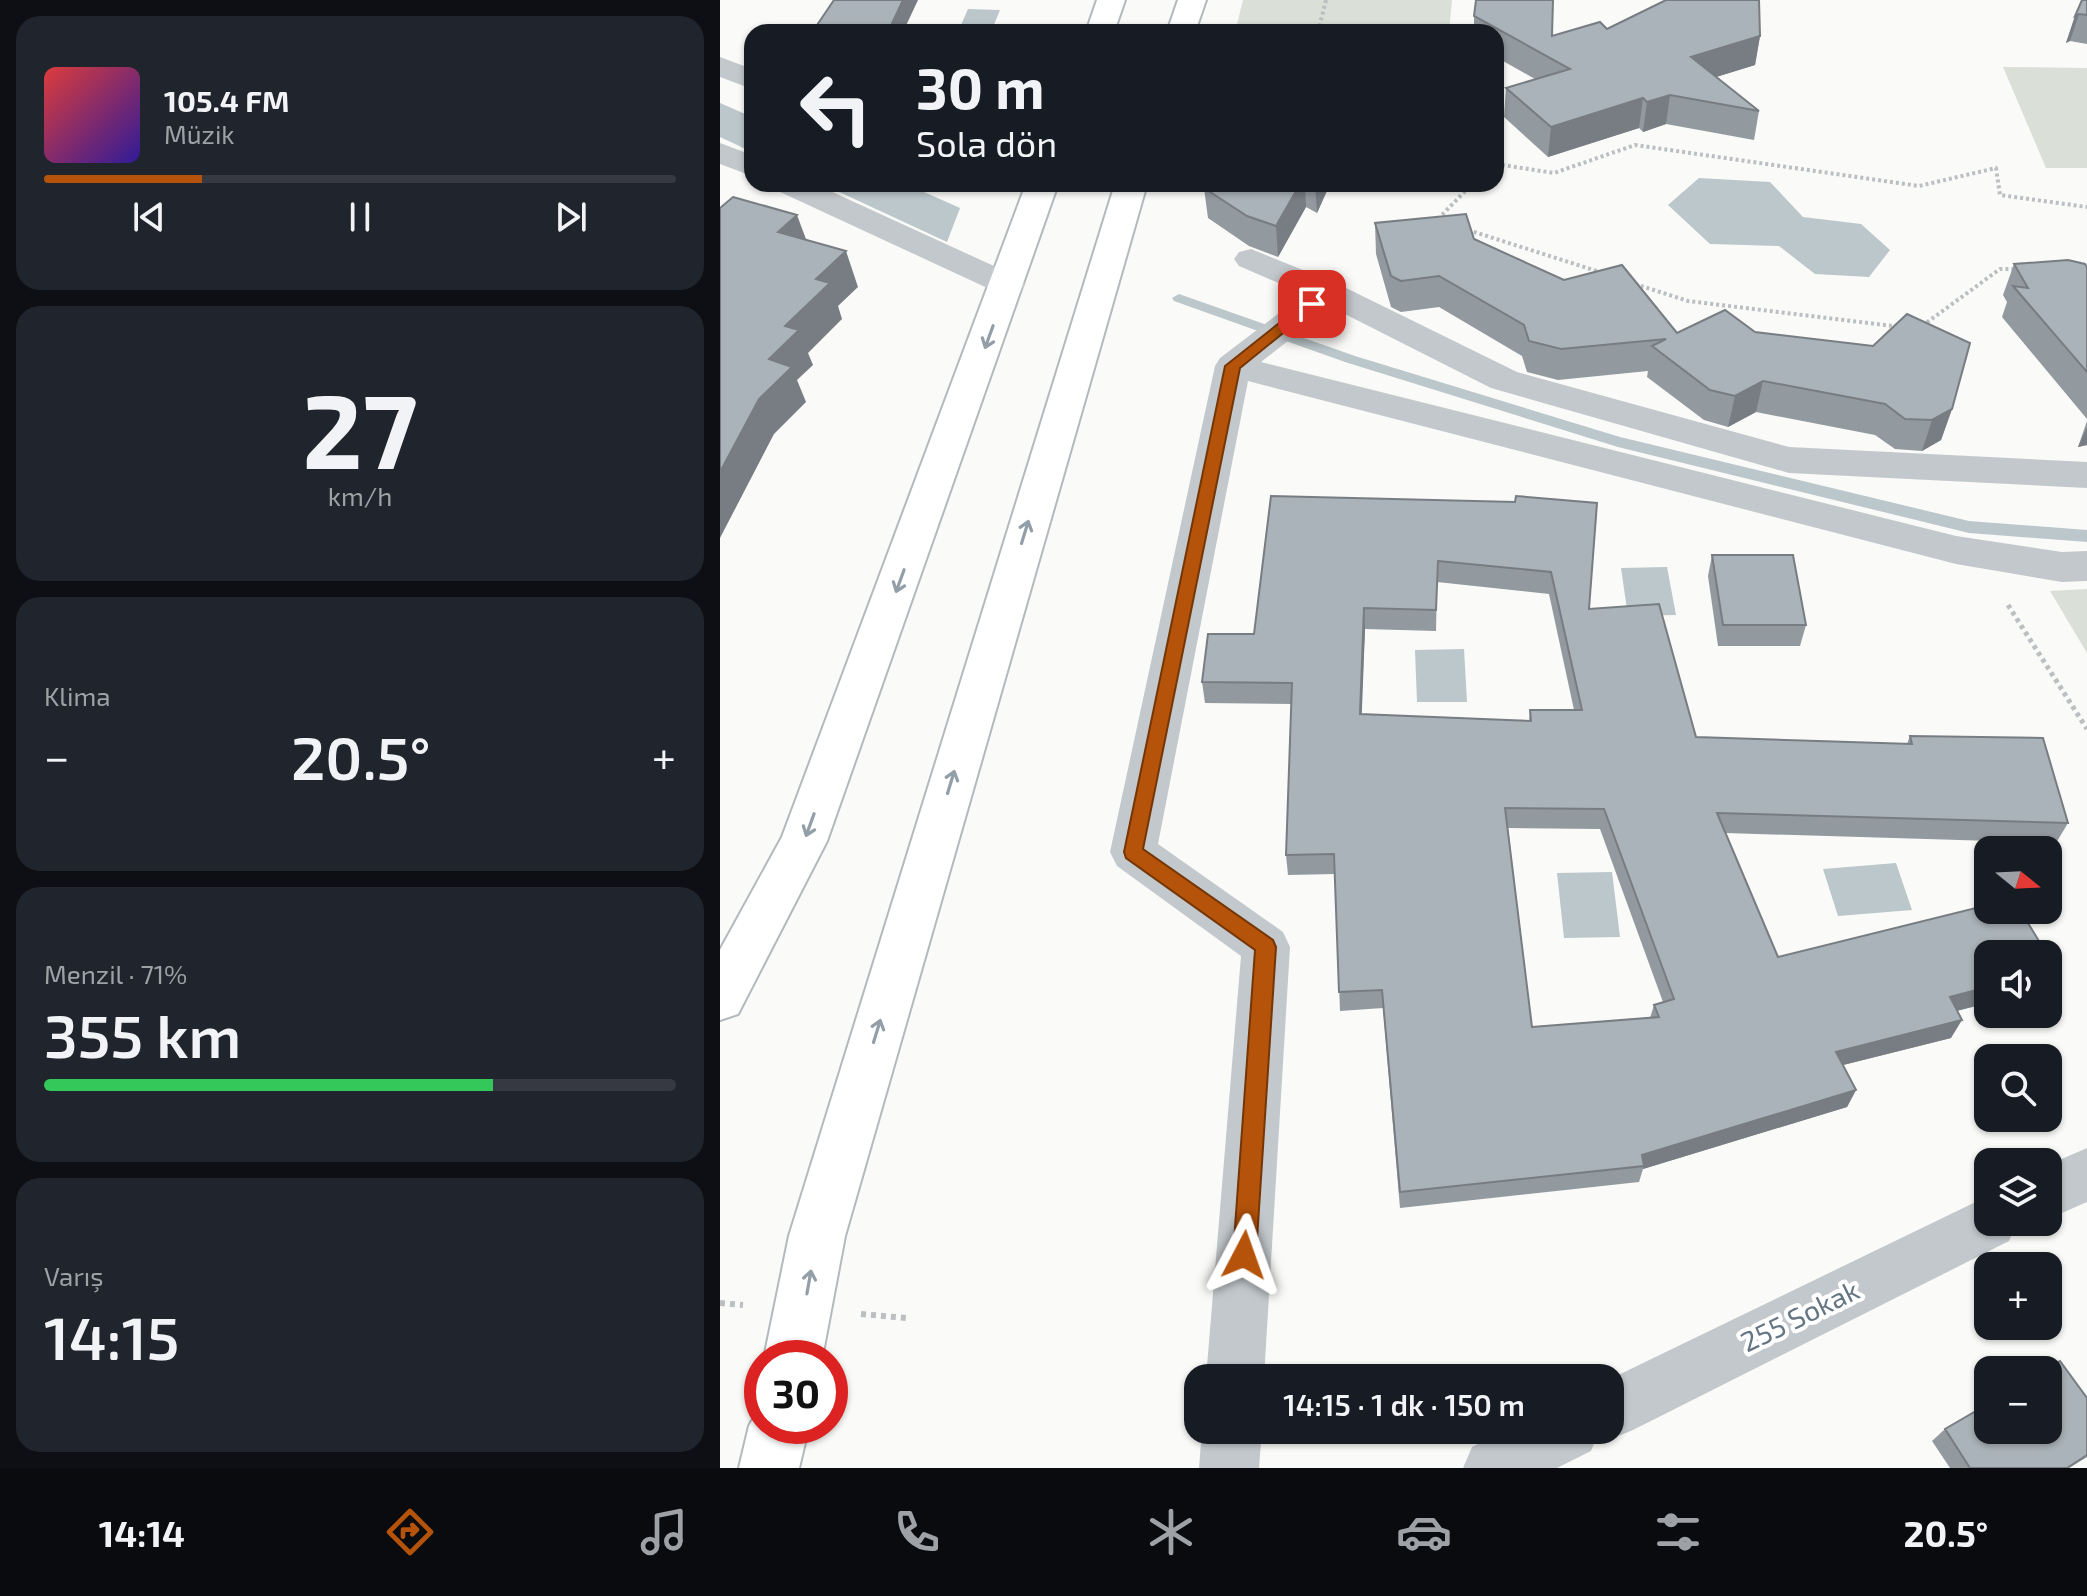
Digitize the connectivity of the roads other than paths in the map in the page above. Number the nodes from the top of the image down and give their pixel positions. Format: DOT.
graph roads {
  1 [pos="1111,0"];
  2 [pos="1192,0"];
  3 [pos="1103,24"];
  4 [pos="1184,24"];
  5 [pos="720,66"];
  6 [pos="744,76"];
  7 [pos="720,152"];
  8 [pos="744,163"];
  9 [pos="806,192"];
  10 [pos="1039,192"];
  11 [pos="1129,192"];
  12 [pos="1251,259"];
  13 [pos="1008,285"];
  14 [pos="1328,292"];
  15 [pos="1243,358"];
  16 [pos="2087,475"];
  17 [pos="2087,566"];
  18 [pos="720,998"];
  19 [pos="2087,1174"];
  20 [pos="2062,1186"];
  21 [pos="1974,1230"];
  22 [pos="797,1340"];
  23 [pos="1236,1364"];
  24 [pos="1624,1403"];
  25 [pos="775,1444"];
  26 [pos="1231,1444"];
  27 [pos="1542,1444"];
  28 [pos="769,1468"];
  29 [pos="1229,1468"];
  30 [pos="1493,1468"];
  1 -- 3 [label="highway"];
  2 -- 4 [label="highway"];
  5 -- 6 [label="street"];
  7 -- 8 [label="street"];
  9 -- 13 [label="street"];
  10 -- 13 [label="highway"];
  22 -- 11 [label="highway, one-way"];
  12 -- 14 [label="street"];
  13 -- 18 [label="highway, one-way"];
  14 -- 15 [label="street"];
  14 -- 16 [label="street"];
  15 -- 17 [label="street"];
  15 -- 23 [label="street"];
  19 -- 20 [label="street"];
  21 -- 24 [label="street, 255 Sokak"];
  25 -- 28 [label="highway"];
  26 -- 29 [label="street"];
  27 -- 30 [label="street"];
}
